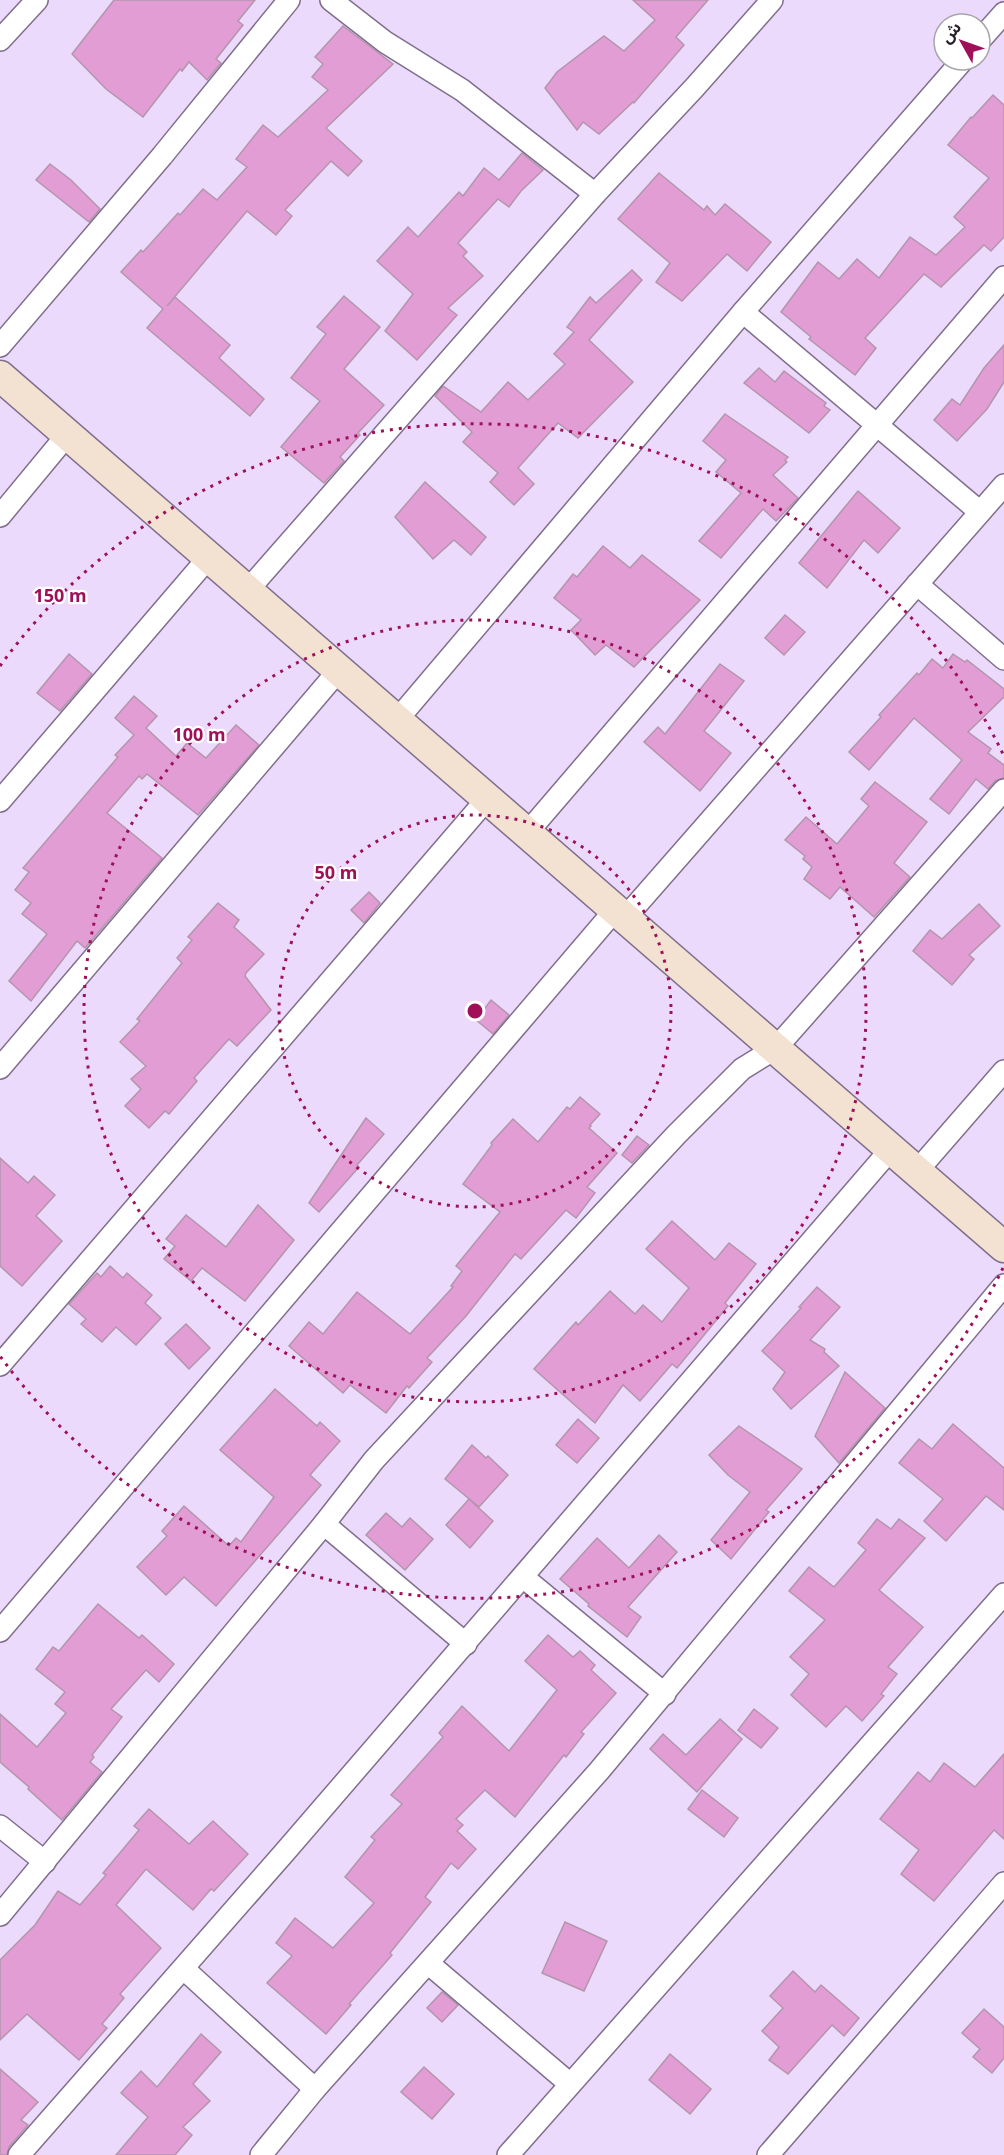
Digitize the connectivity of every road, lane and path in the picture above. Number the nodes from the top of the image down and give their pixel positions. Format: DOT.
graph roads {
  1 [pos="37,0"];
  2 [pos="289,0"];
  3 [pos="331,0"];
  4 [pos="772,0"];
  5 [pos="1004,13"];
  6 [pos="992,26"];
  7 [pos="0,40"];
  8 [pos="953,72"];
  9 [pos="595,194"];
  10 [pos="1004,277"];
  11 [pos="743,312"];
  12 [pos="0,346"];
  13 [pos="0,376"];
  14 [pos="877,425"];
  15 [pos="67,435"];
  16 [pos="1004,485"];
  17 [pos="980,512"];
  18 [pos="0,516"];
  19 [pos="209,557"];
  20 [pos="917,584"];
  21 [pos="247,591"];
  22 [pos="1004,659"];
  23 [pos="339,670"];
  24 [pos="397,720"];
  25 [pos="1004,790"];
  26 [pos="487,799"];
  27 [pos="0,801"];
  28 [pos="526,833"];
  29 [pos="620,914"];
  30 [pos="776,1048"];
  31 [pos="0,1068"];
  32 [pos="1004,1071"];
  33 [pos="891,1149"];
  34 [pos="917,1171"];
  35 [pos="1004,1247"];
  36 [pos="1004,1285"];
  37 [pos="0,1365"];
  38 [pos="324,1524"];
  39 [pos="523,1577"];
  40 [pos="1004,1594"];
  41 [pos="0,1631"];
  42 [pos="466,1644"];
  43 [pos="665,1694"];
  44 [pos="0,1826"];
  45 [pos="45,1862"];
  46 [pos="1004,1883"];
  47 [pos="0,1915"];
  48 [pos="428,1963"];
  49 [pos="184,1969"];
  50 [pos="570,2084"];
  51 [pos="315,2089"];
  52 [pos="19,2155"];
  53 [pos="261,2155"];
  54 [pos="508,2155"];
  55 [pos="768,2155"];
  1 -- 7 [label="street"];
  2 -- 12 [label="street"];
  3 -- 9 [label="street"];
  4 -- 9 [label="street"];
  5 -- 6 [label="street"];
  8 -- 11 [label="street"];
  9 -- 21 [label="street"];
  10 -- 14 [label="street"];
  11 -- 14 [label="street"];
  11 -- 24 [label="street"];
  13 -- 15 [label="street"];
  14 -- 17 [label="street"];
  14 -- 28 [label="street"];
  15 -- 18 [label="street"];
  15 -- 19 [label="street"];
  16 -- 17 [label="street"];
  17 -- 20 [label="street"];
  19 -- 21 [label="street"];
  19 -- 27 [label="street"];
  20 -- 22 [label="street"];
  20 -- 29 [label="street"];
  21 -- 23 [label="street"];
  23 -- 24 [label="street"];
  23 -- 31 [label="street"];
  24 -- 26 [label="street"];
  25 -- 30 [label="street"];
  26 -- 28 [label="street"];
  26 -- 37 [label="street"];
  28 -- 29 [label="street"];
  29 -- 30 [label="street"];
  29 -- 41 [label="street"];
  30 -- 33 [label="street"];
  30 -- 38 [label="street"];
  32 -- 34 [label="street"];
  33 -- 34 [label="street"];
  33 -- 39 [label="street"];
  34 -- 35 [label="street"];
  36 -- 43 [label="street"];
  38 -- 42 [label="street"];
  38 -- 45 [label="street"];
  39 -- 42 [label="street"];
  39 -- 43 [label="street"];
  40 -- 50 [label="street"];
  42 -- 49 [label="street"];
  43 -- 48 [label="street"];
  44 -- 45 [label="street"];
  45 -- 47 [label="street"];
  46 -- 55 [label="street"];
  48 -- 50 [label="street"];
  48 -- 51 [label="street"];
  49 -- 51 [label="street"];
  49 -- 52 [label="street"];
  50 -- 54 [label="street"];
  51 -- 53 [label="street"];
}
